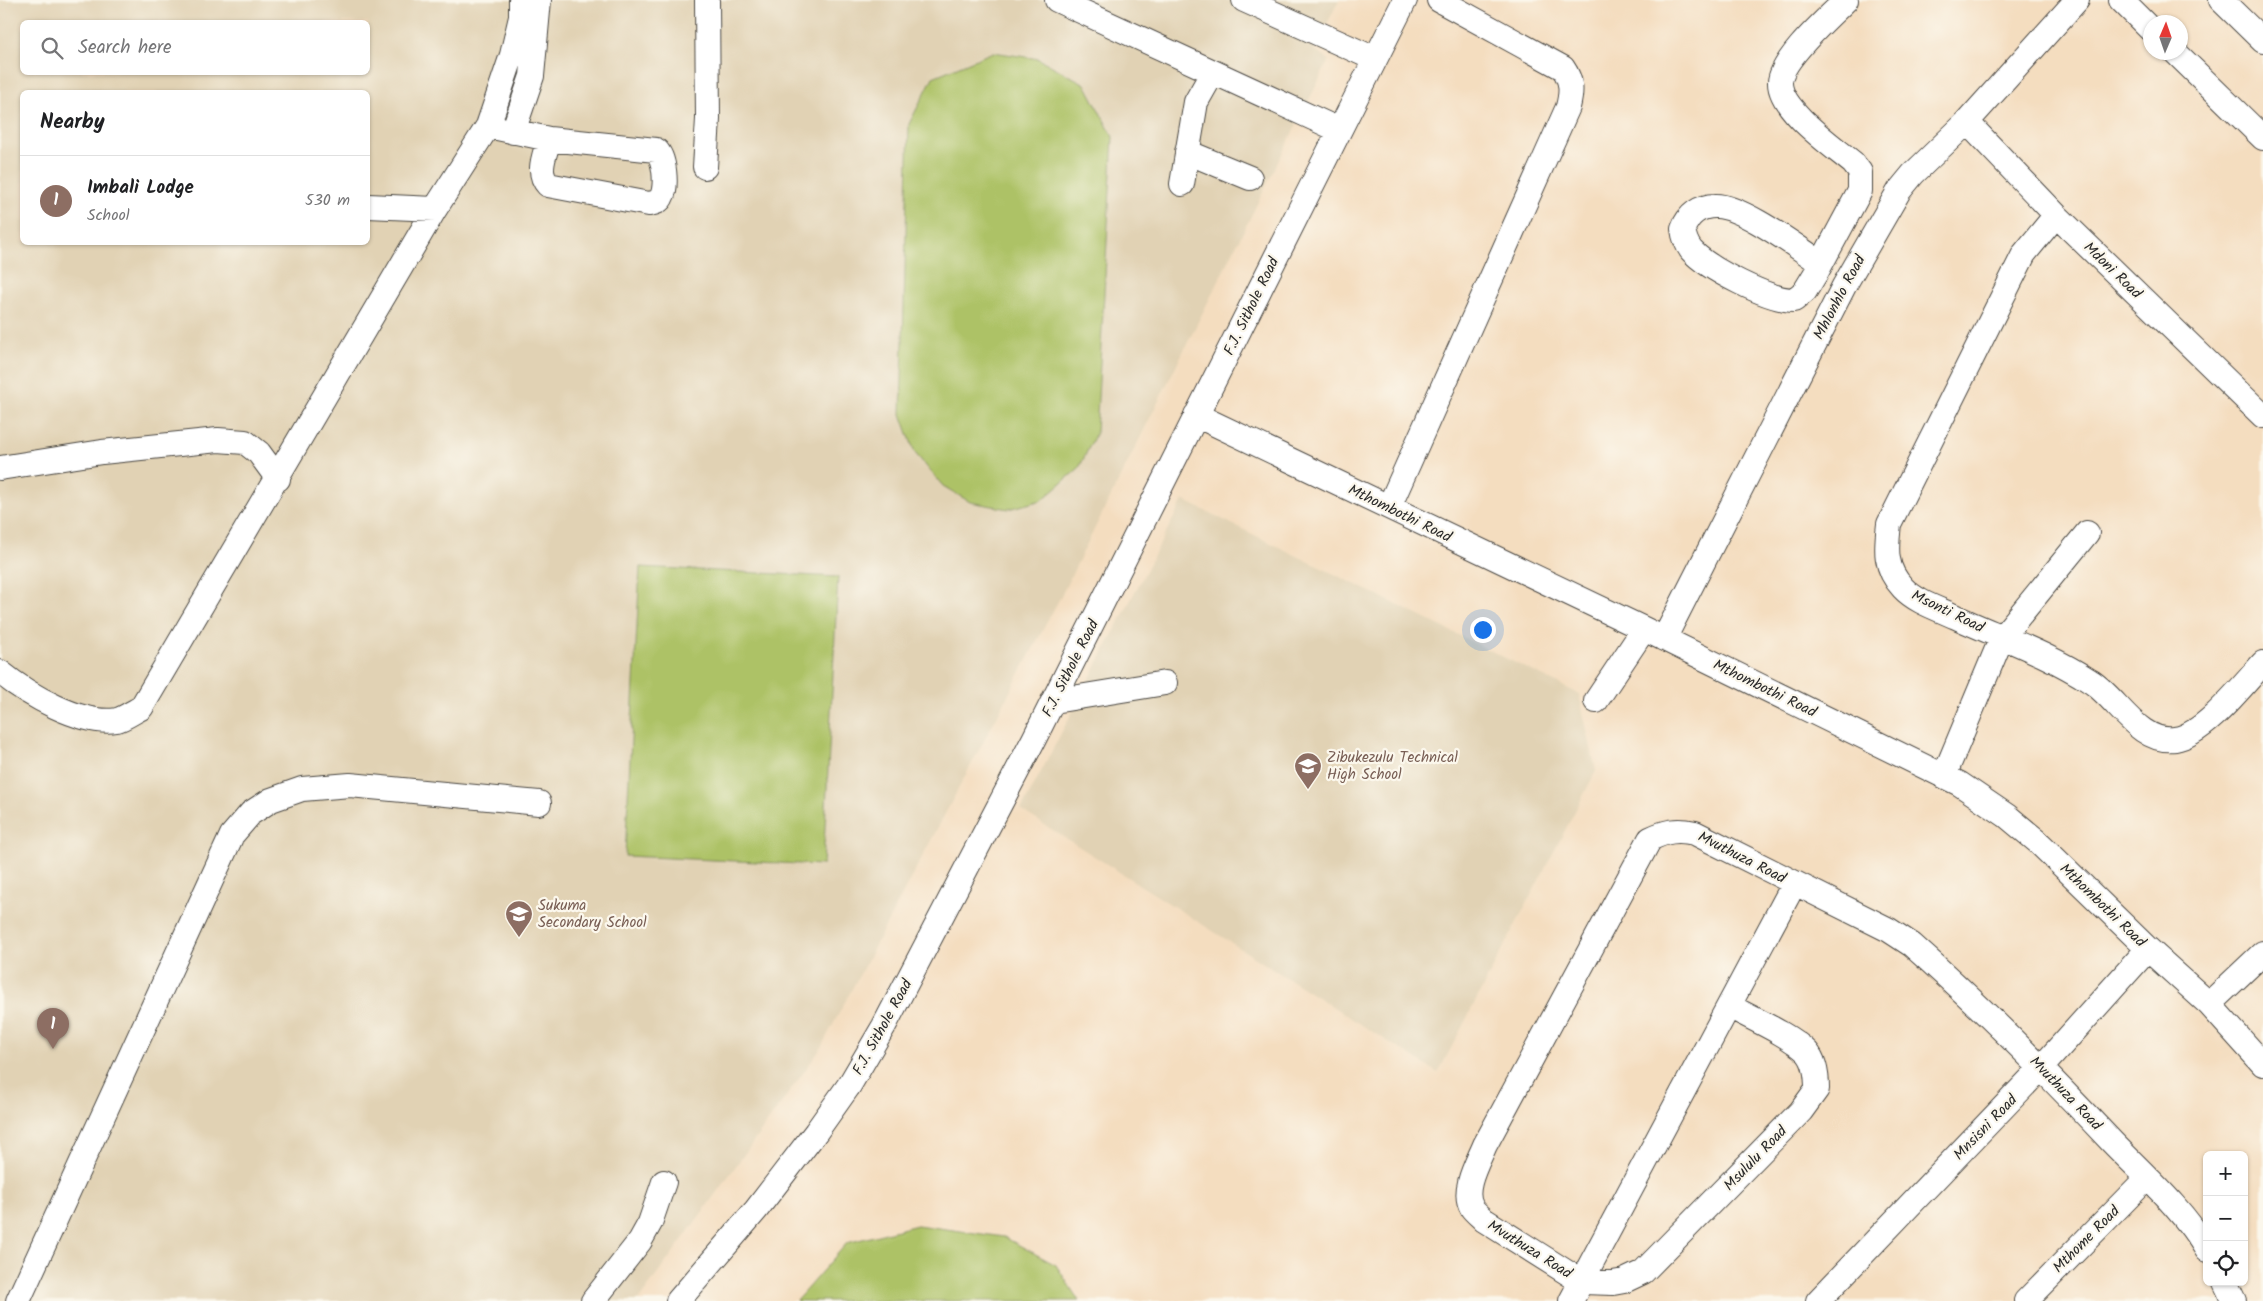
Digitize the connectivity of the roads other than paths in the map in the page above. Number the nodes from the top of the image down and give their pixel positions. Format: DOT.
graph roads {
  1 [pos="521,0"];
  2 [pos="538,0"];
  3 [pos="706,0"];
  4 [pos="1057,0"];
  5 [pos="1244,0"];
  6 [pos="1405,0"];
  7 [pos="1439,0"];
  8 [pos="1846,0"];
  9 [pos="2077,0"];
  10 [pos="2121,0"];
  11 [pos="2221,0"];
  12 [pos="2143,22"];
  13 [pos="2263,41"];
  14 [pos="1375,59"];
  15 [pos="2183,60"];
  16 [pos="1213,72"];
  17 [pos="1967,122"];
  18 [pos="488,126"];
  19 [pos="1339,130"];
  20 [pos="513,132"];
  21 [pos="2263,138"];
  22 [pos="549,139"];
  23 [pos="1187,152"];
  24 [pos="705,167"];
  25 [pos="1250,178"];
  26 [pos="1182,184"];
  27 [pos="370,206"];
  28 [pos="435,209"];
  29 [pos="2056,215"];
  30 [pos="1821,263"];
  31 [pos="1196,415"];
  32 [pos="2263,416"];
  33 [pos="0,468"];
  34 [pos="278,479"];
  35 [pos="1389,507"];
  36 [pos="2087,533"];
  37 [pos="1654,634"];
  38 [pos="2002,637"];
  39 [pos="2263,663"];
  40 [pos="0,672"];
  41 [pos="1164,683"];
  42 [pos="1054,700"];
  43 [pos="1596,702"];
  44 [pos="1944,776"];
  45 [pos="538,803"];
  46 [pos="1794,884"];
  47 [pos="2148,949"];
  48 [pos="2263,953"];
  49 [pos="2209,1004"];
  50 [pos="1729,1006"];
  51 [pos="2263,1064"];
  52 [pos="2041,1068"];
  53 [pos="2147,1178"];
  54 [pos="664,1182"];
  55 [pos="2203,1243"];
  56 [pos="2227,1286"];
  57 [pos="1577,1291"];
  58 [pos="18,1301"];
  59 [pos="593,1301"];
  60 [pos="678,1301"];
  61 [pos="1818,1301"];
  62 [pos="2026,1301"];
  63 [pos="2234,1301"];
  1 -- 18 [label="street"];
  2 -- 20 [label="street"];
  3 -- 24 [label="street"];
  4 -- 16 [label="street"];
  5 -- 14 [label="street"];
  6 -- 14 [label="street, F.J. Sithole Road"];
  7 -- 35 [label="street"];
  8 -- 30 [label="street"];
  9 -- 17 [label="street, Mhlonhlo Road"];
  10 -- 12 [label="street"];
  11 -- 13 [label="street"];
  14 -- 19 [label="street, F.J. Sithole Road"];
  15 -- 21 [label="street"];
  16 -- 19 [label="street"];
  16 -- 23 [label="street"];
  17 -- 29 [label="street, Mdoni Road"];
  17 -- 37 [label="street, Mhlonhlo Road"];
  18 -- 20 [label="street"];
  18 -- 28 [label="street"];
  19 -- 31 [label="street, F.J. Sithole Road"];
  20 -- 22 [label="street"];
  22 -- 22 [label="street"];
  23 -- 25 [label="street"];
  23 -- 26 [label="street"];
  27 -- 28 [label="street"];
  28 -- 34 [label="street"];
  29 -- 32 [label="street, Mdoni Road"];
  29 -- 38 [label="street, Msonti Road"];
  30 -- 30 [label="street"];
  31 -- 35 [label="street, Mthombothi Road"];
  31 -- 42 [label="street, F.J. Sithole Road"];
  33 -- 34 [label="street"];
  34 -- 40 [label="street"];
  35 -- 37 [label="street, Mthombothi Road"];
  36 -- 38 [label="street"];
  37 -- 43 [label="street, Mhlonhlo Road"];
  37 -- 44 [label="street, Mthombothi Road"];
  38 -- 39 [label="street, Msonti Road"];
  38 -- 44 [label="street"];
  41 -- 42 [label="street"];
  42 -- 60 [label="street, F.J. Sithole Road"];
  44 -- 47 [label="street, Mthombothi Road"];
  45 -- 58 [label="street"];
  46 -- 50 [label="street"];
  46 -- 52 [label="street, Mvuthuza Road"];
  46 -- 57 [label="street, Mvuthuza Road"];
  47 -- 49 [label="street, Mthombothi Road"];
  47 -- 52 [label="street, Mnsisni Road"];
  48 -- 49 [label="street"];
  49 -- 51 [label="street, Mthombothi Road"];
  50 -- 57 [label="street"];
  50 -- 57 [label="street, Msululu Road"];
  52 -- 53 [label="street, Mvuthuza Road"];
  52 -- 61 [label="street, Mnsisni Road"];
  53 -- 55 [label="street, Mvuthuza Road"];
  53 -- 62 [label="street, Mthome Road"];
  54 -- 59 [label="street"];
  56 -- 63 [label="street"];
}
